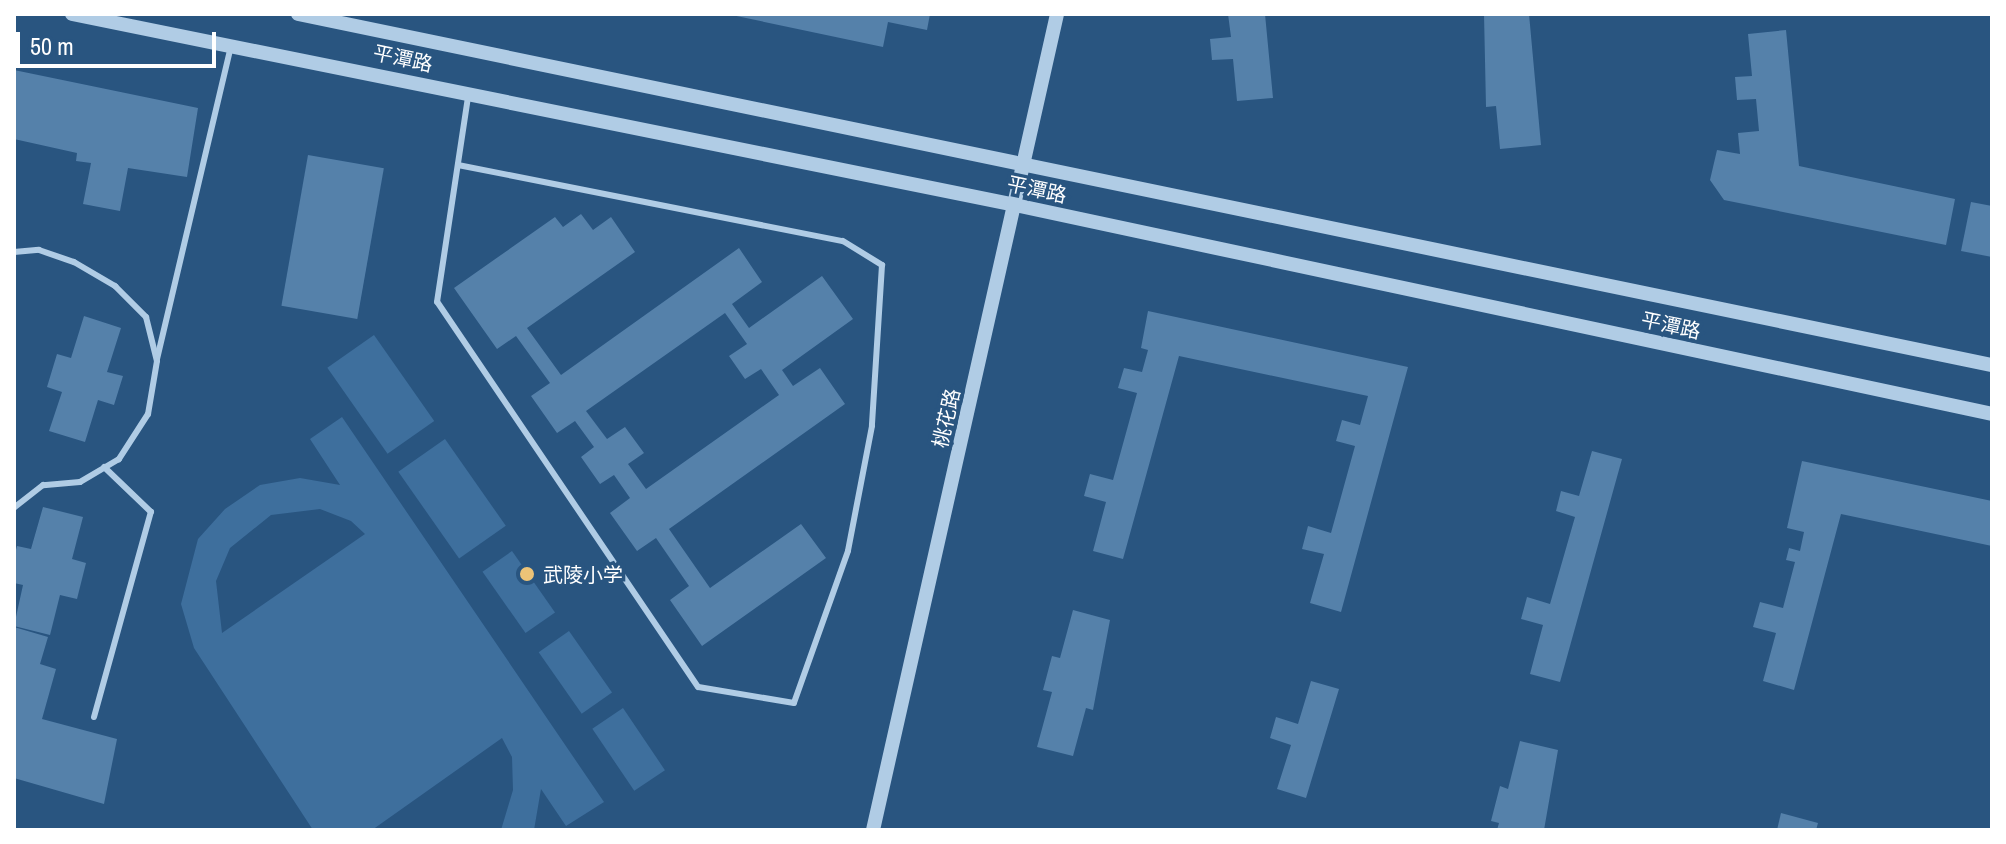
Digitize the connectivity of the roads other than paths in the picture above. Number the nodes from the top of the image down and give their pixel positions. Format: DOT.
graph roads {
  1 [pos="72,14"];
  2 [pos="298,14"];
  3 [pos="1057,14"];
  4 [pos="232,44"];
  5 [pos="469,92"];
  6 [pos="1025,161"];
  7 [pos="458,165"];
  8 [pos="1015,205"];
  9 [pos="14,252"];
  10 [pos="157,361"];
  11 [pos="1992,365"];
  12 [pos="1992,414"];
  13 [pos="104,467"];
  14 [pos="14,508"];
  15 [pos="94,717"];
  16 [pos="873,830"];
  1 -- 4 [label="street, 平潭路"];
  2 -- 6 [label="street, 平潭路"];
  3 -- 6 [label="street, 桃花路"];
  4 -- 5 [label="street, 平潭路"];
  4 -- 10 [label="lane"];
  5 -- 7 [label="lane"];
  5 -- 8 [label="street, 平潭路"];
  6 -- 8 [label="street, 桃花路"];
  6 -- 11 [label="street, 平潭路"];
  7 -- 7 [label="lane"];
  8 -- 12 [label="street, 平潭路"];
  8 -- 16 [label="street, 桃花路"];
  9 -- 10 [label="lane"];
  10 -- 13 [label="lane"];
  13 -- 14 [label="lane"];
  13 -- 15 [label="lane"];
}
